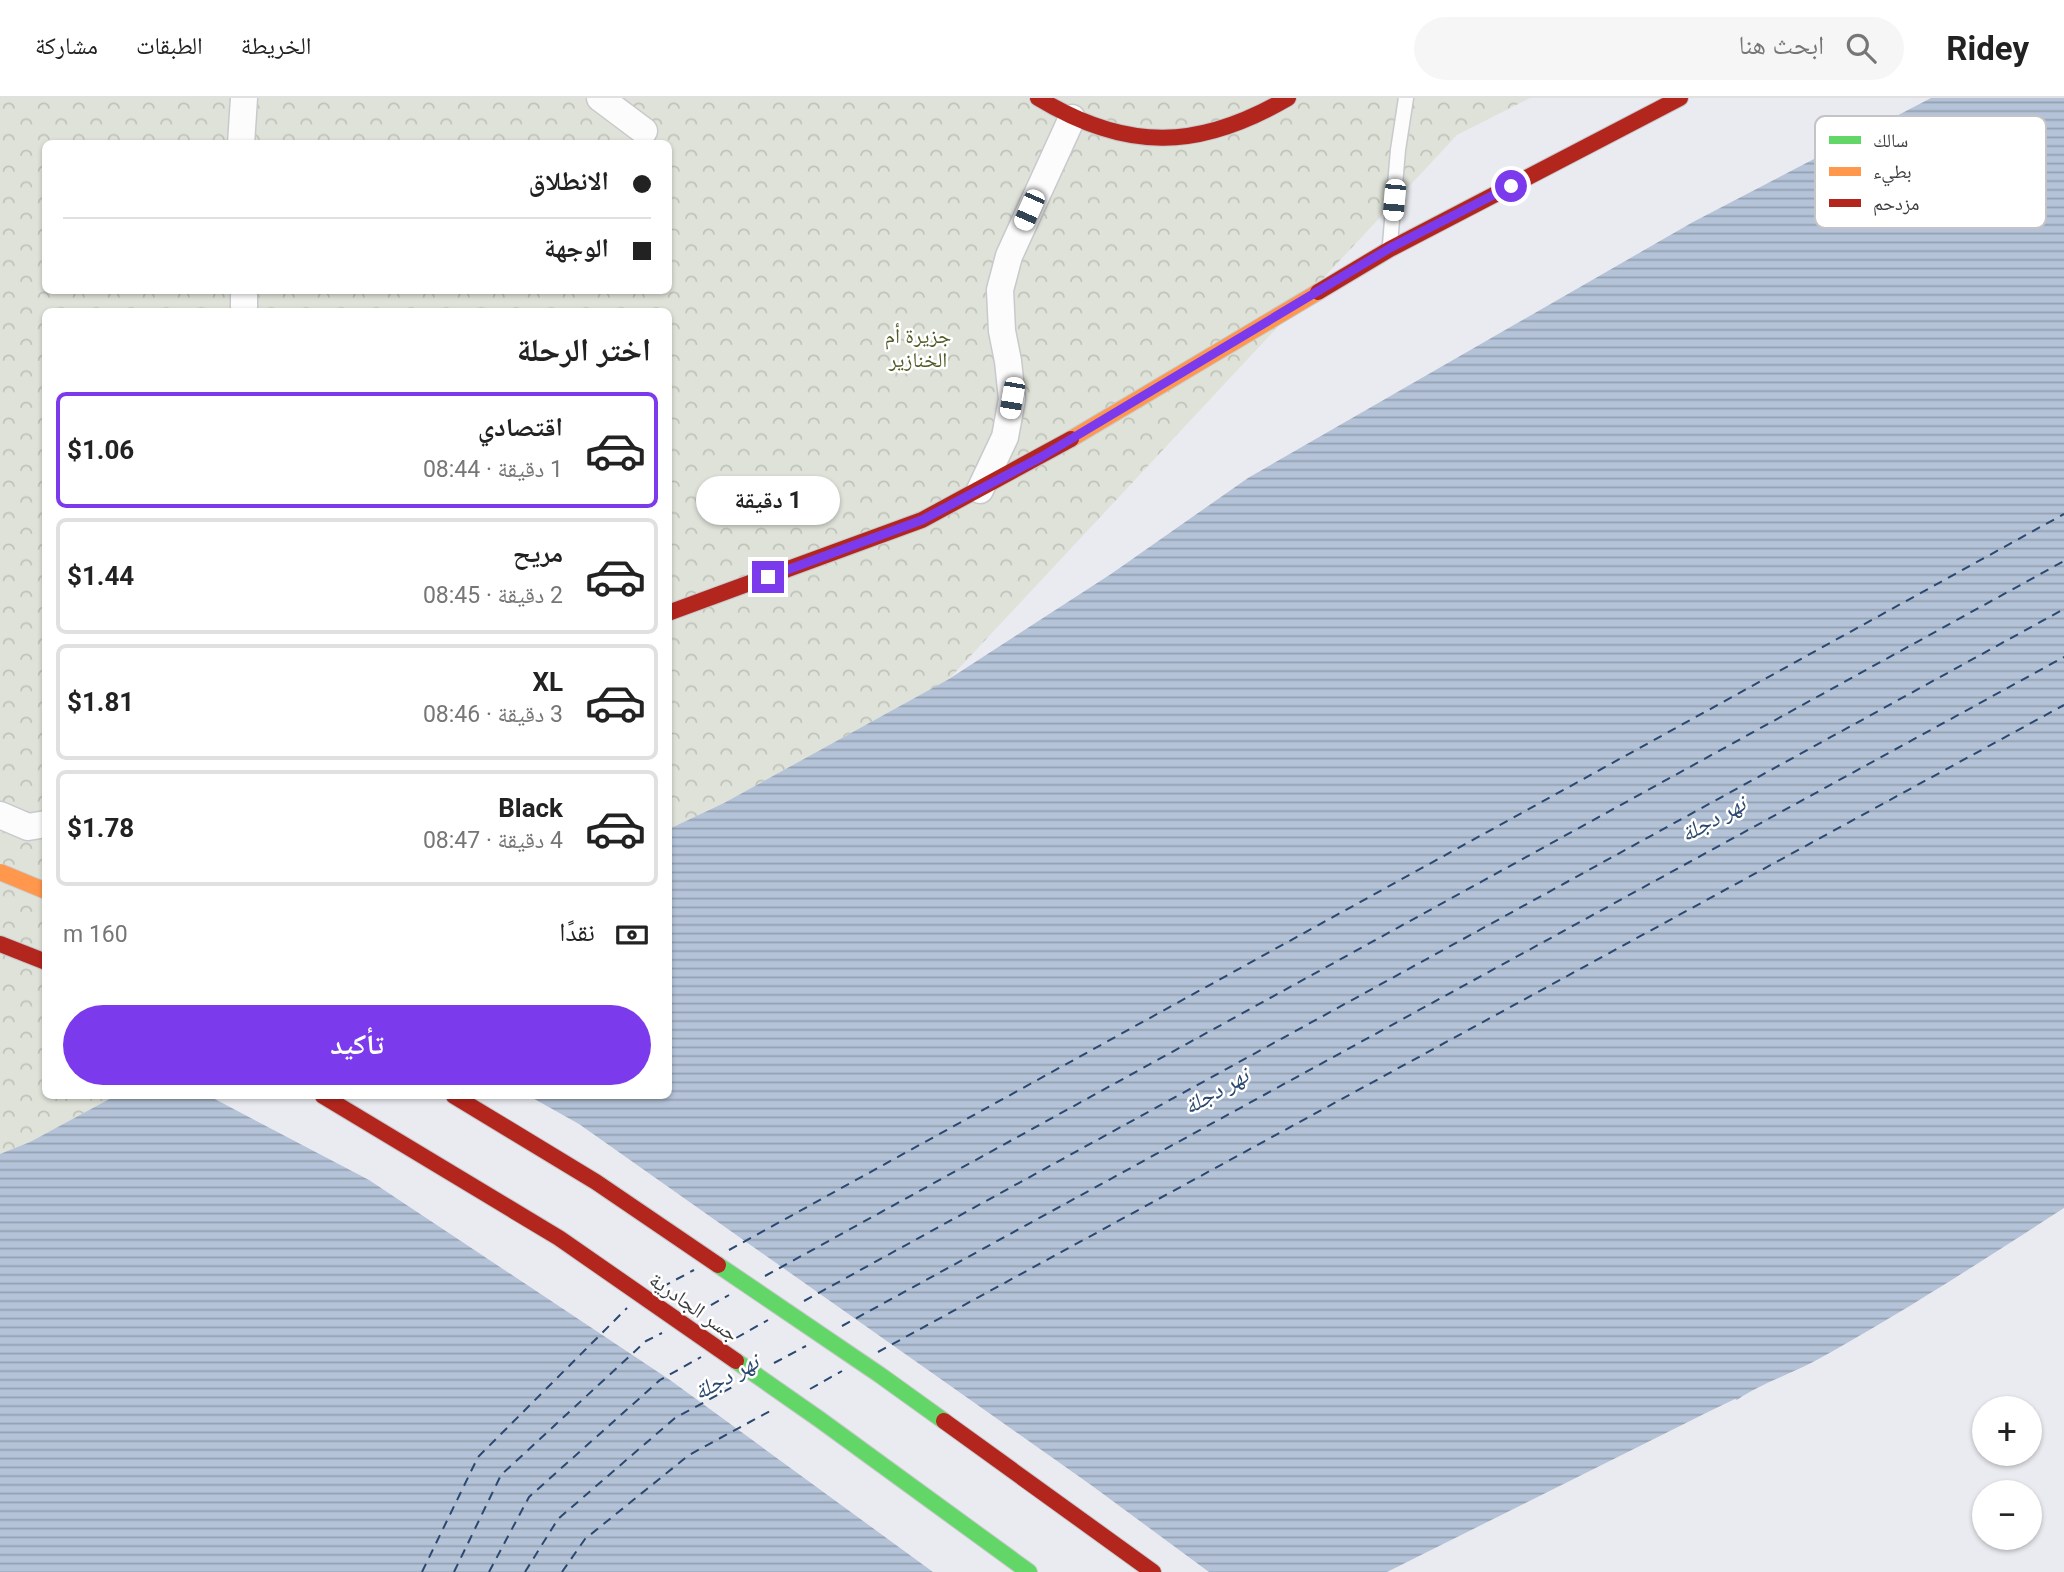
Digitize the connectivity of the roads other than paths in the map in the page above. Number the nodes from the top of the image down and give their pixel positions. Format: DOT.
graph roads {
  1 [pos="244,98"];
  2 [pos="600,98"];
  3 [pos="1038,98"];
  4 [pos="1288,98"];
  5 [pos="1406,98"];
  6 [pos="1680,98"];
  7 [pos="1072,118"];
  8 [pos="644,131"];
  9 [pos="241,140"];
  10 [pos="1390,248"];
  11 [pos="980,490"];
  12 [pos="672,612"];
  13 [pos="0,815"];
  14 [pos="32,830"];
  15 [pos="0,872"];
  16 [pos="42,889"];
  17 [pos="0,944"];
  18 [pos="42,960"];
  19 [pos="328,1099"];
  20 [pos="459,1099"];
  21 [pos="1029,1572"];
  22 [pos="1153,1572"];
  1 -- 9 [label="street"];
  2 -- 8 [label="street"];
  3 -- 7 [label="main road"];
  4 -- 7 [label="main road"];
  5 -- 10 [label="lane"];
  6 -- 10 [label="main road"];
  7 -- 11 [label="street"];
  10 -- 11 [label="main road"];
  11 -- 12 [label="main road"];
  13 -- 14 [label="street"];
  15 -- 16 [label="main road, bridge"];
  17 -- 18 [label="main road"];
  19 -- 21 [label="main road, جسر الجادرية"];
  20 -- 22 [label="main road"];
}
